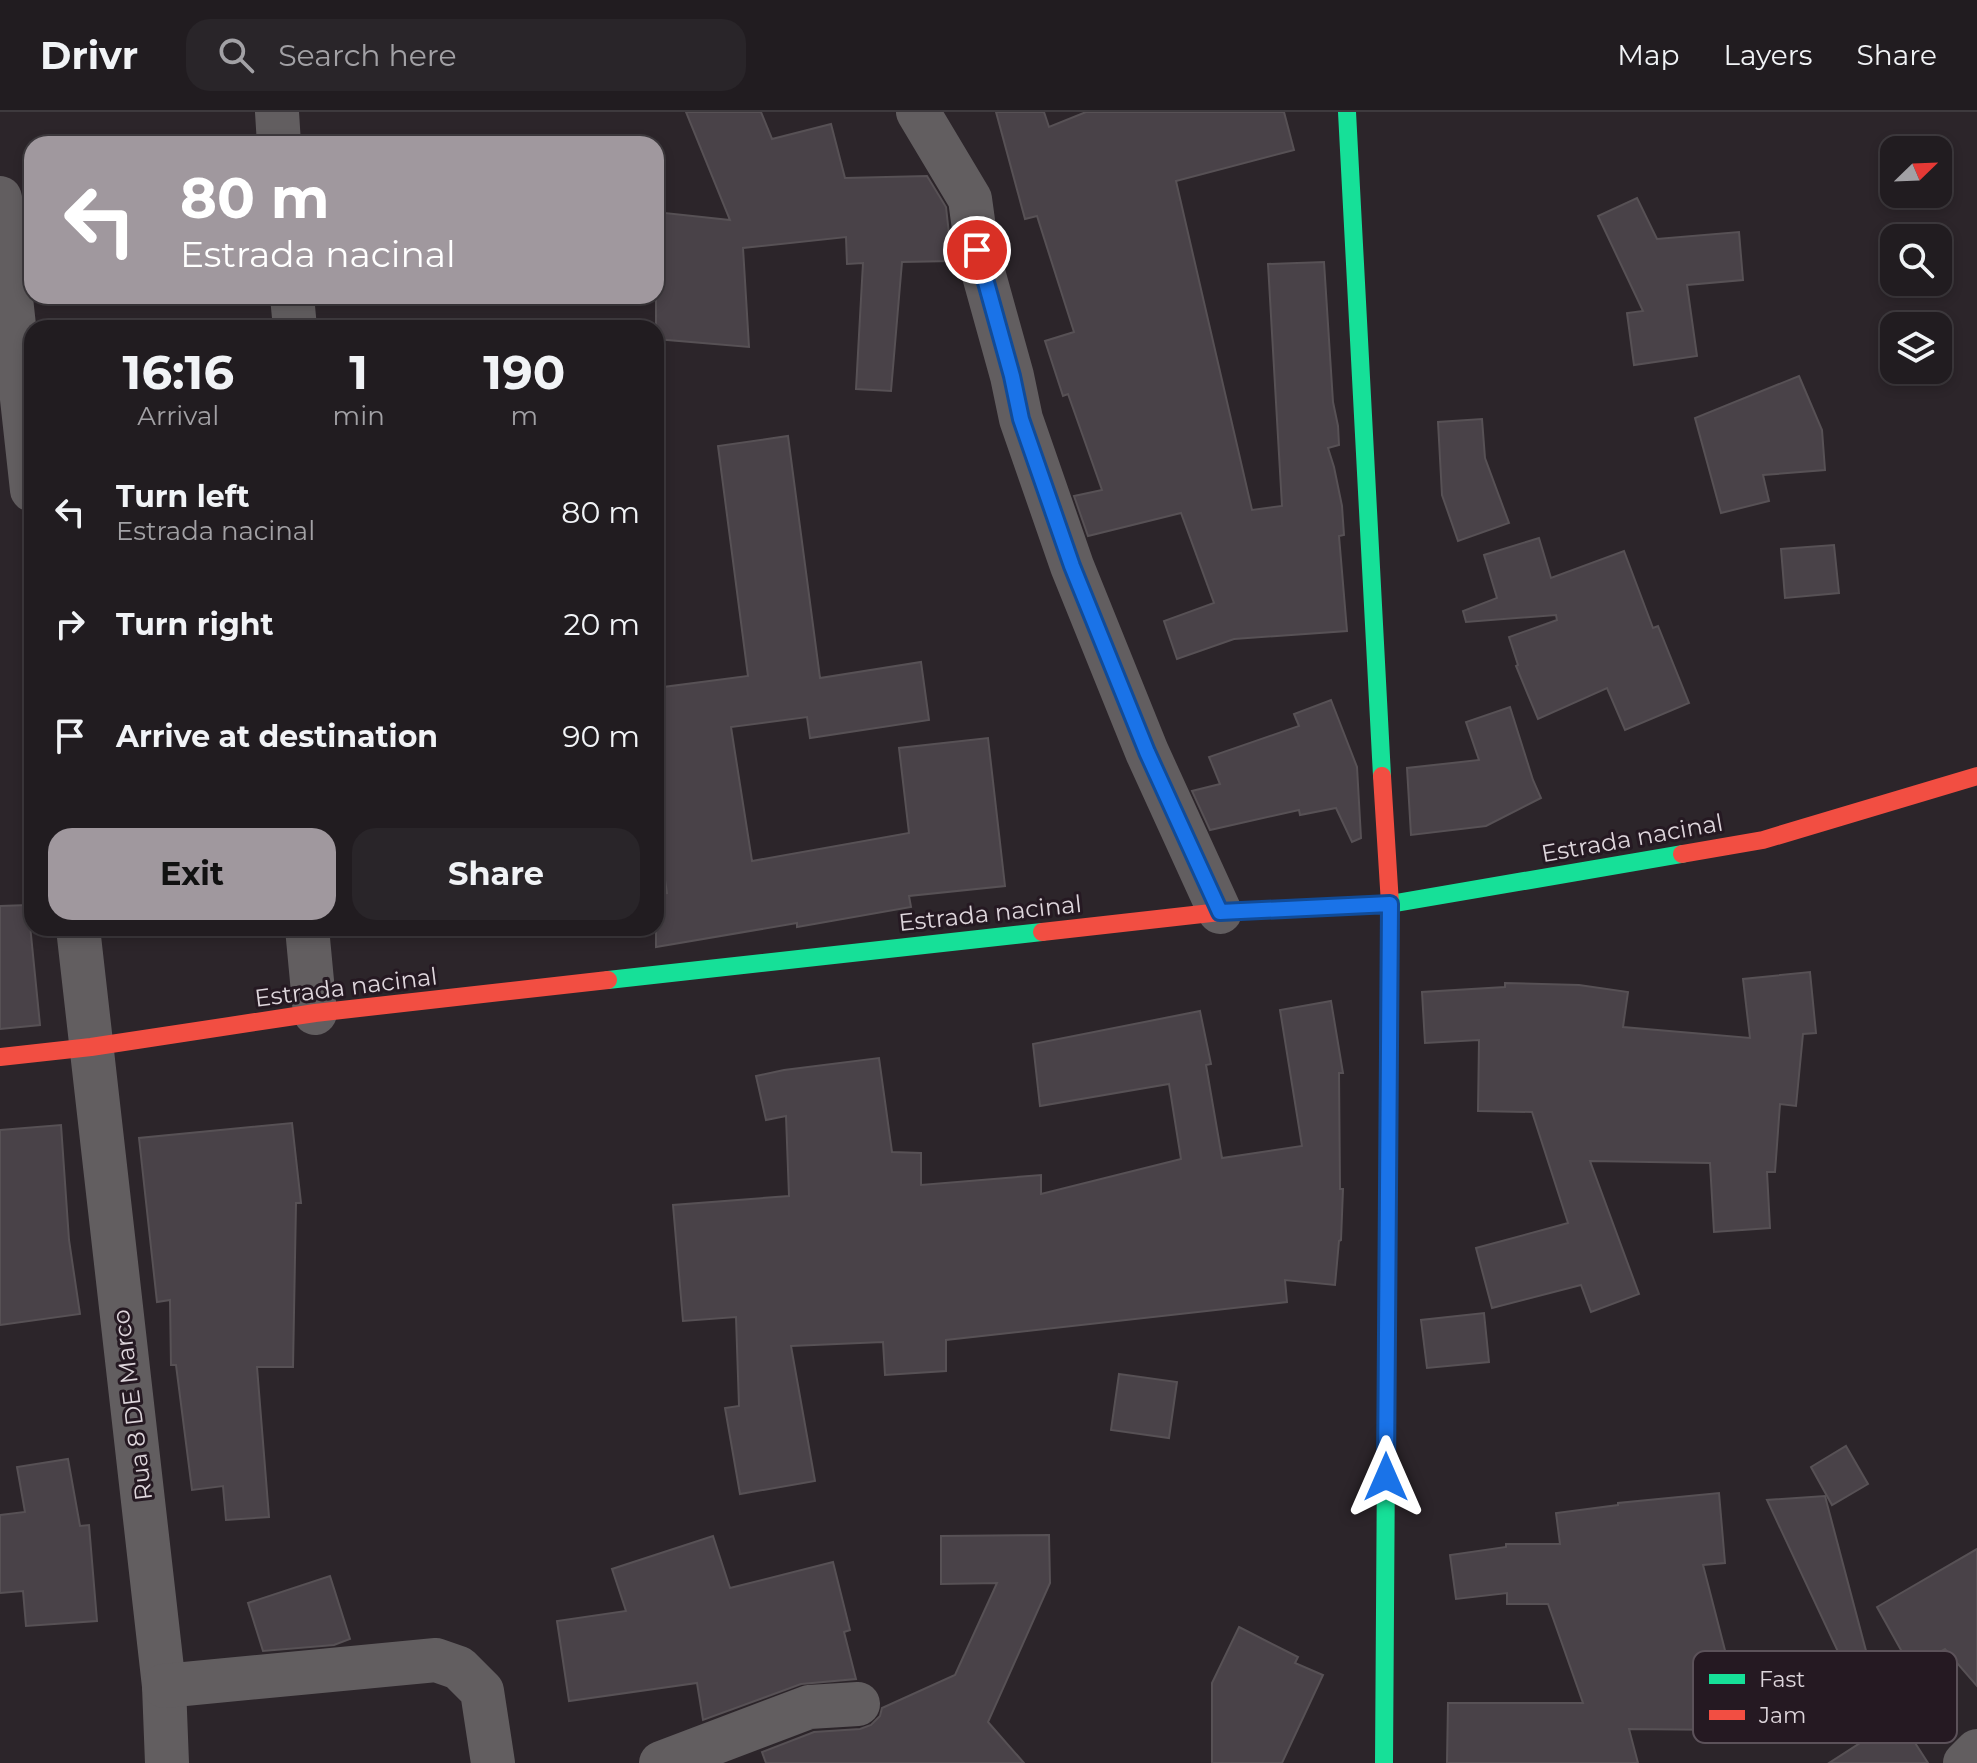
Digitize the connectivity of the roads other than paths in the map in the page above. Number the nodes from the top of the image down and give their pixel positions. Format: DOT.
graph roads {
  1 [pos="277,112"];
  2 [pos="918,112"];
  3 [pos="1347,112"];
  4 [pos="278,136"];
  5 [pos="0,198"];
  6 [pos="24,417"];
  7 [pos="1977,776"];
  8 [pos="1390,904"];
  9 [pos="1220,912"];
  10 [pos="79,936"];
  11 [pos="308,936"];
  12 [pos="315,1013"];
  13 [pos="91,1047"];
  14 [pos="0,1057"];
  15 [pos="164,1686"];
  16 [pos="858,1704"];
  17 [pos="1977,1751"];
  18 [pos="167,1763"];
  19 [pos="493,1763"];
  20 [pos="661,1763"];
  21 [pos="1384,1763"];
  22 [pos="1965,1763"];
  1 -- 4 [label="street"];
  2 -- 9 [label="street"];
  3 -- 8 [label="main road"];
  5 -- 6 [label="street"];
  7 -- 8 [label="main road, Estrada nacinal"];
  8 -- 9 [label="main road, Estrada nacinal"];
  8 -- 21 [label="main road"];
  9 -- 12 [label="main road, Estrada nacinal"];
  10 -- 13 [label="street, Rua 8 DE Marco"];
  11 -- 12 [label="street"];
  12 -- 13 [label="main road, Estrada nacinal"];
  13 -- 14 [label="main road, Estrada nacinal"];
  13 -- 15 [label="street, Rua 8 DE Marco"];
  15 -- 18 [label="street, Rua 8 DE Marco"];
  15 -- 19 [label="street"];
  16 -- 20 [label="street"];
  17 -- 22 [label="street"];
}
